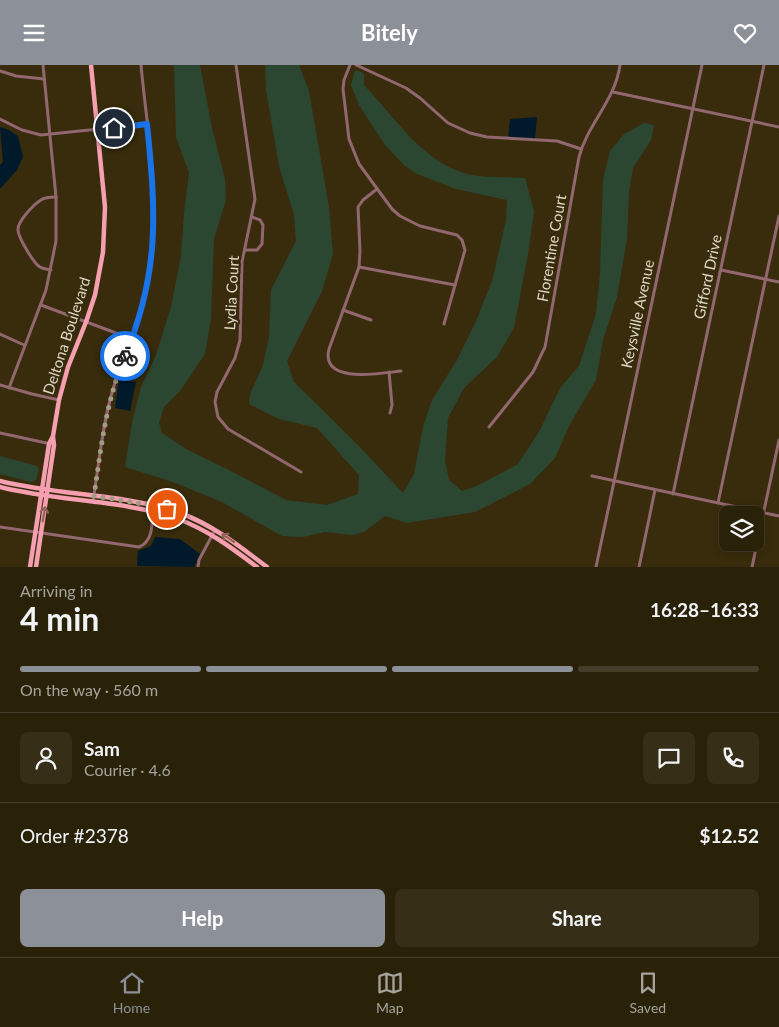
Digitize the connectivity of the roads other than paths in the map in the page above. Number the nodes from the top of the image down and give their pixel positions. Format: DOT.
graph roads {
  1 [pos="43,65"];
  2 [pos="91,65"];
  3 [pos="141,65"];
  4 [pos="236,65"];
  5 [pos="350,65"];
  6 [pos="356,65"];
  7 [pos="620,65"];
  8 [pos="702,65"];
  9 [pos="764,65"];
  10 [pos="0,71"];
  11 [pos="44,79"];
  12 [pos="613,92"];
  13 [pos="693,109"];
  14 [pos="0,119"];
  15 [pos="752,122"];
  16 [pos="147,124"];
  17 [pos="779,127"];
  18 [pos="98,129"];
  19 [pos="50,134"];
  20 [pos="581,149"];
  21 [pos="377,189"];
  22 [pos="56,197"];
  23 [pos="779,216"];
  24 [pos="252,217"];
  25 [pos="245,250"];
  26 [pos="359,267"];
  27 [pos="51,270"];
  28 [pos="721,270"];
  29 [pos="766,279"];
  30 [pos="779,282"];
  31 [pos="455,285"];
  32 [pos="41,305"];
  33 [pos="344,310"];
  34 [pos="371,320"];
  35 [pos="86,322"];
  36 [pos="444,324"];
  37 [pos="0,334"];
  38 [pos="132,339"];
  39 [pos="24,345"];
  40 [pos="401,371"];
  41 [pos="389,372"];
  42 [pos="0,385"];
  43 [pos="9,389"];
  44 [pos="59,399"];
  45 [pos="390,413"];
  46 [pos="489,427"];
  47 [pos="0,433"];
  48 [pos="779,440"];
  49 [pos="52,444"];
  50 [pos="301,471"];
  51 [pos="592,476"];
  52 [pos="0,481"];
  53 [pos="614,481"];
  54 [pos="0,487"];
  55 [pos="42,488"];
  56 [pos="48,489"];
  57 [pos="655,490"];
  58 [pos="673,494"];
  59 [pos="41,495"];
  60 [pos="47,496"];
  61 [pos="93,499"];
  62 [pos="718,503"];
  63 [pos="154,506"];
  64 [pos="732,506"];
  65 [pos="153,512"];
  66 [pos="764,513"];
  67 [pos="779,516"];
  68 [pos="0,527"];
  69 [pos="215,529"];
  70 [pos="35,533"];
  71 [pos="41,533"];
  72 [pos="212,535"];
  73 [pos="756,551"];
  74 [pos="30,567"];
  75 [pos="36,567"];
  76 [pos="198,567"];
  77 [pos="257,567"];
  78 [pos="267,567"];
  79 [pos="596,567"];
  80 [pos="639,567"];
  81 [pos="752,567"];
  1 -- 11 [label="street"];
  2 -- 18 [label="main road, Deltona Boulevard"];
  3 -- 16 [label="street"];
  4 -- 24 [label="street, Lydia Court"];
  5 -- 21 [label="street"];
  6 -- 20 [label="street"];
  7 -- 12 [label="street, Florentine Court"];
  8 -- 13 [label="street, Keysville Avenue"];
  9 -- 15 [label="street, Gifford Drive"];
  10 -- 11 [label="street"];
  11 -- 19 [label="street"];
  12 -- 13 [label="street"];
  12 -- 20 [label="street, Florentine Court"];
  13 -- 15 [label="street"];
  13 -- 53 [label="street, Keysville Avenue"];
  14 -- 19 [label="street"];
  15 -- 17 [label="street"];
  15 -- 28 [label="street, Gifford Drive"];
  16 -- 18 [label="street"];
  16 -- 38 [label="street"];
  18 -- 19 [label="street"];
  18 -- 35 [label="main road, Deltona Boulevard"];
  19 -- 22 [label="street"];
  20 -- 46 [label="street, Florentine Court"];
  21 -- 26 [label="street"];
  21 -- 31 [label="street"];
  22 -- 27 [label="street"];
  22 -- 27 [label="street"];
  23 -- 29 [label="street"];
  24 -- 25 [label="street, Lydia Court"];
  24 -- 25 [label="street"];
  25 -- 50 [label="street, Lydia Court"];
  26 -- 31 [label="street"];
  26 -- 33 [label="street"];
  27 -- 32 [label="street"];
  28 -- 29 [label="street"];
  28 -- 58 [label="street, Gifford Drive"];
  29 -- 30 [label="street"];
  29 -- 62 [label="street"];
  31 -- 36 [label="street"];
  32 -- 35 [label="street"];
  32 -- 39 [label="street"];
  33 -- 34 [label="street"];
  33 -- 41 [label="street"];
  35 -- 38 [label="street"];
  35 -- 44 [label="main road, Deltona Boulevard"];
  37 -- 39 [label="street"];
  38 -- 61 [label="street"];
  39 -- 43 [label="street"];
  40 -- 41 [label="street"];
  41 -- 45 [label="street"];
  42 -- 43 [label="street"];
  43 -- 44 [label="street"];
  44 -- 49 [label="main road, Deltona Boulevard"];
  47 -- 49 [label="street"];
  48 -- 66 [label="street"];
  49 -- 55 [label="main road, Deltona Boulevard"];
  49 -- 56 [label="main road, Deltona Boulevard"];
  51 -- 53 [label="street"];
  52 -- 55 [label="main road"];
  53 -- 57 [label="street"];
  53 -- 79 [label="street, Keysville Avenue"];
  54 -- 59 [label="main road"];
  55 -- 56 [label="main road"];
  55 -- 59 [label="main road, Deltona Boulevard"];
  56 -- 60 [label="main road, Deltona Boulevard"];
  56 -- 61 [label="main road"];
  57 -- 58 [label="street"];
  57 -- 80 [label="street"];
  58 -- 62 [label="street"];
  59 -- 60 [label="main road"];
  59 -- 70 [label="main road, Deltona Boulevard"];
  60 -- 61 [label="main road"];
  71 -- 60 [label="main road, Deltona Boulevard, one-way"];
  61 -- 63 [label="main road"];
  61 -- 65 [label="main road"];
  62 -- 64 [label="street"];
  63 -- 65 [label="street"];
  63 -- 69 [label="main road"];
  65 -- 71 [label="street"];
  65 -- 72 [label="main road"];
  66 -- 67 [label="street"];
  68 -- 70 [label="street"];
  69 -- 72 [label="street"];
  78 -- 69 [label="main road, one-way"];
  70 -- 71 [label="street"];
  70 -- 74 [label="main road, Deltona Boulevard"];
  71 -- 75 [label="main road, Deltona Boulevard"];
  72 -- 76 [label="street"];
  72 -- 77 [label="main road"];
  73 -- 81 [label="street"];
}
